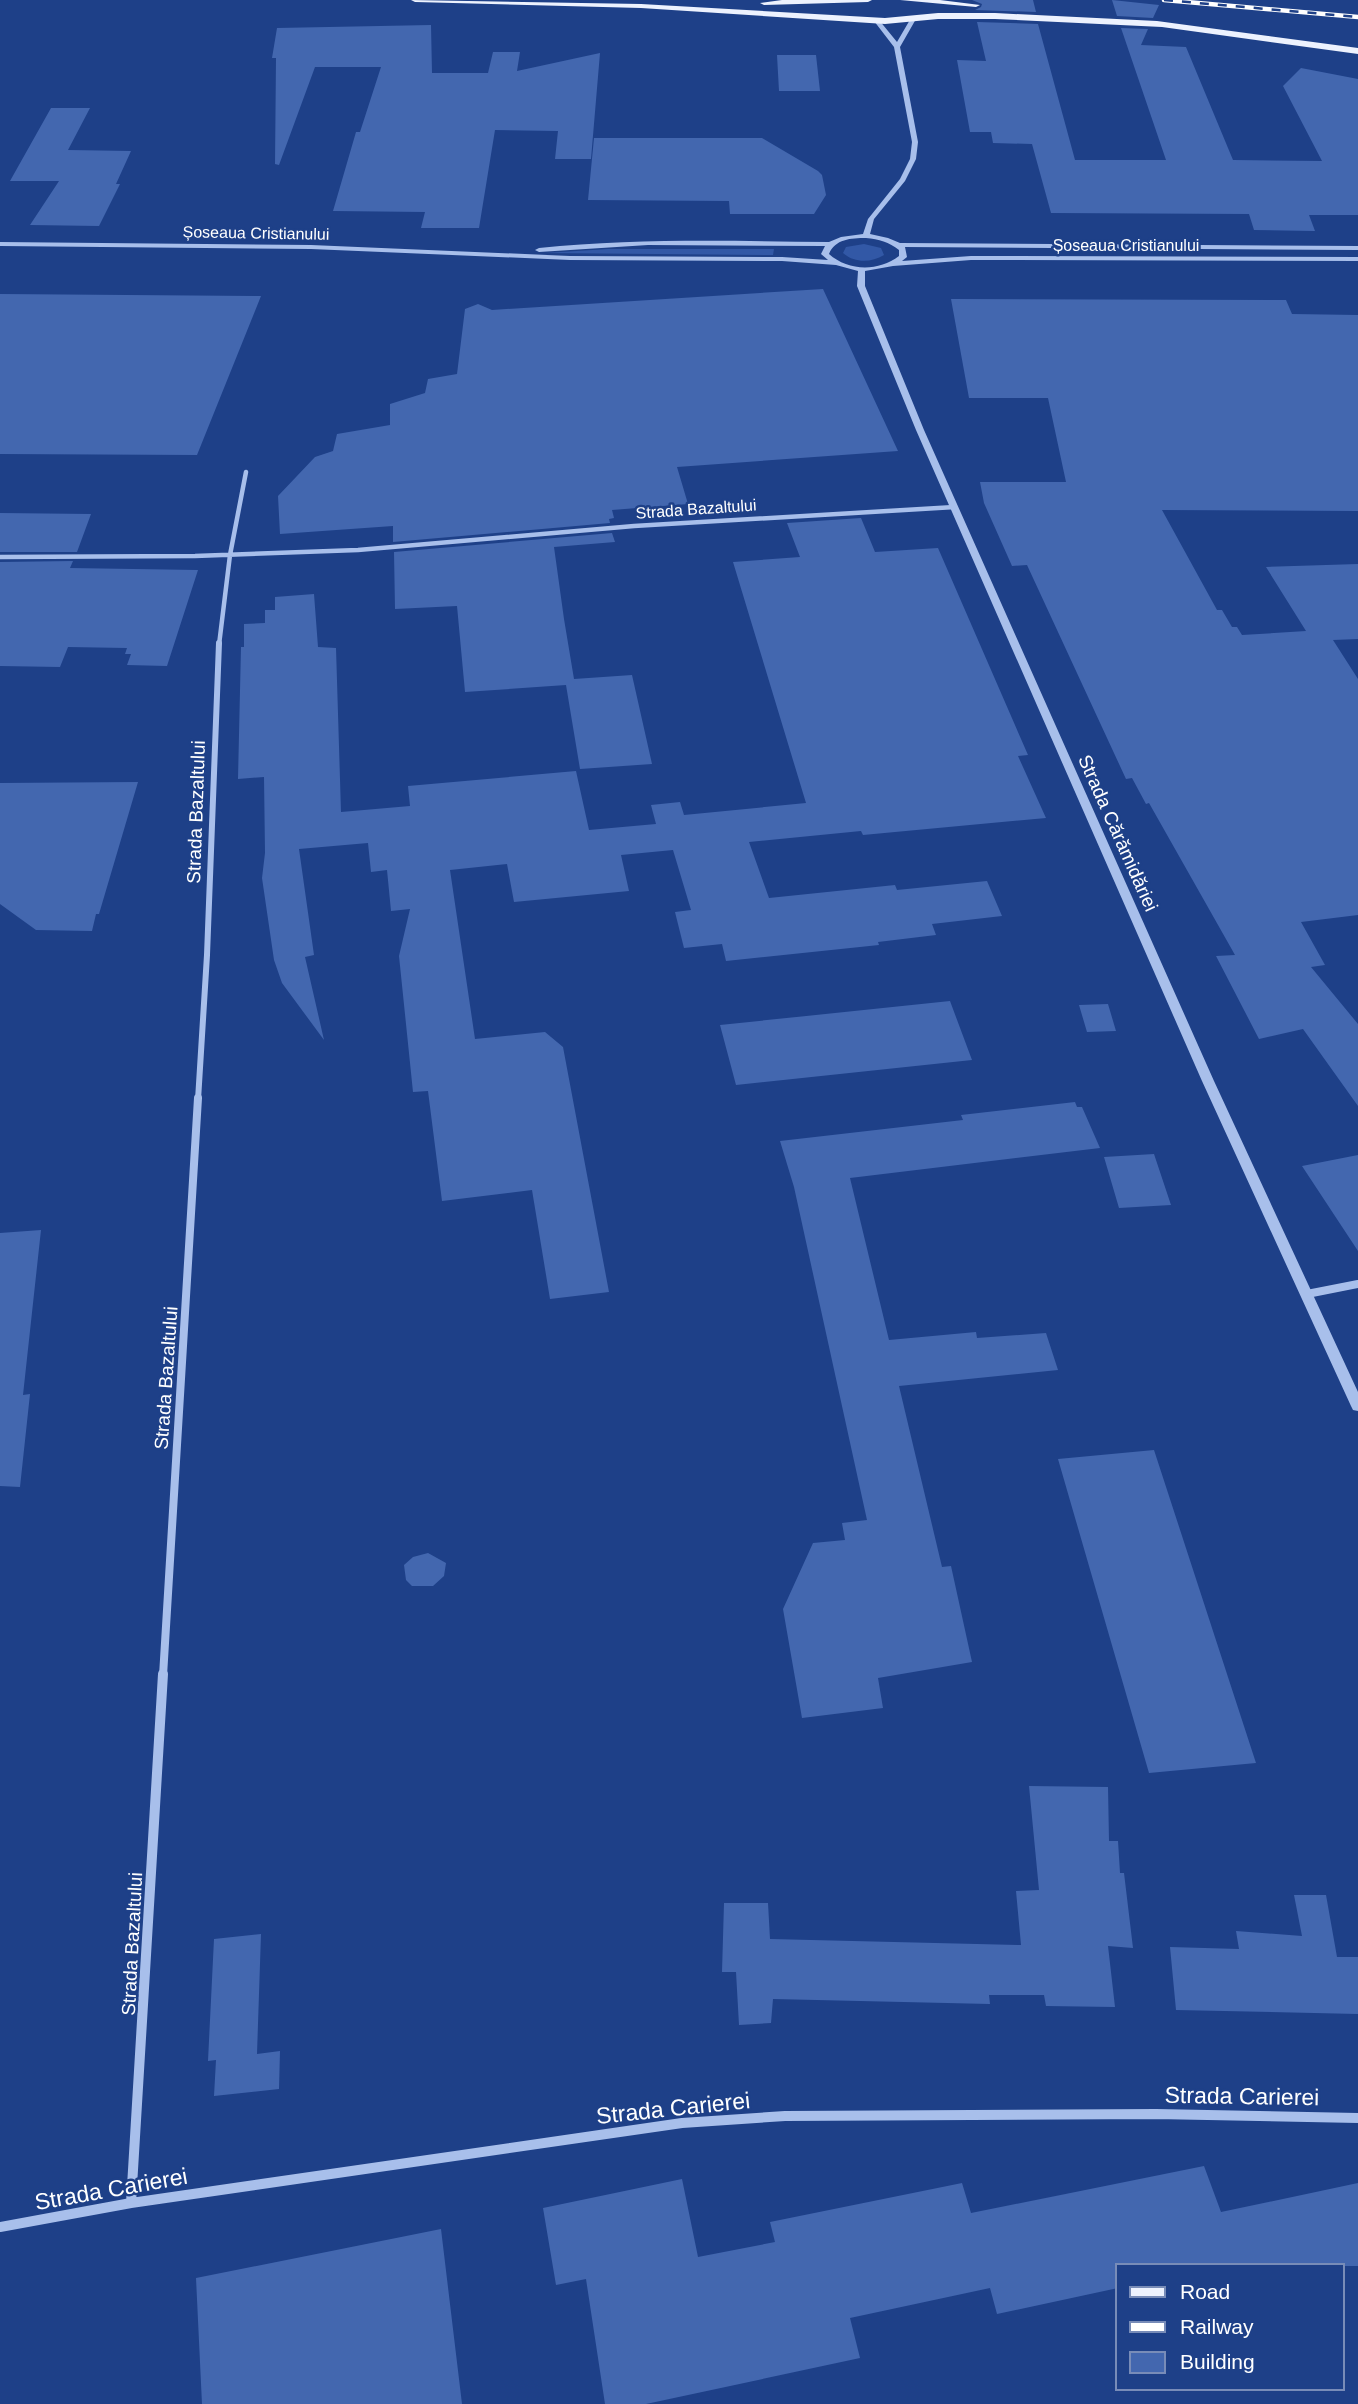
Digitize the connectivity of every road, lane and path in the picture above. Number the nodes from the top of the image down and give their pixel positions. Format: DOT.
graph roads {
  1 [pos="415,0"];
  2 [pos="866,0"];
  3 [pos="904,0"];
  4 [pos="641,6"];
  5 [pos="915,18"];
  6 [pos="873,20"];
  7 [pos="1169,25"];
  8 [pos="897,47"];
  9 [pos="1358,51"];
  10 [pos="866,236"];
  11 [pos="0,244"];
  12 [pos="829,244"];
  13 [pos="898,245"];
  14 [pos="1358,248"];
  15 [pos="511,253"];
  16 [pos="1358,259"];
  17 [pos="837,263"];
  18 [pos="893,264"];
  19 [pos="862,269"];
  20 [pos="246,472"];
  21 [pos="955,507"];
  22 [pos="230,555"];
  23 [pos="0,557"];
  24 [pos="1358,1284"];
  25 [pos="1307,1294"];
  26 [pos="1358,1406"];
  27 [pos="1358,2118"];
  28 [pos="131,2203"];
  29 [pos="0,2227"];
  1 -- 4 [label="main road"];
  2 -- 4 [label="main road"];
  2 -- 6 [label="main road"];
  3 -- 5 [label="main road"];
  3 -- 7 [label="main road"];
  4 -- 6 [label="main road"];
  5 -- 6 [label="main road"];
  5 -- 7 [label="main road"];
  5 -- 8 [label="street"];
  6 -- 8 [label="street"];
  7 -- 9 [label="main road"];
  8 -- 10 [label="street"];
  10 -- 12 [label="street, Șoseaua Cristianului"];
  10 -- 13 [label="street, Șoseaua Cristianului"];
  11 -- 15 [label="street, Șoseaua Cristianului"];
  12 -- 15 [label="street, Șoseaua Cristianului"];
  12 -- 17 [label="street"];
  13 -- 14 [label="street, Șoseaua Cristianului"];
  13 -- 18 [label="street"];
  15 -- 17 [label="street, Șoseaua Cristianului"];
  16 -- 18 [label="street, Șoseaua Cristianului"];
  17 -- 19 [label="street, Șoseaua Cristianului"];
  18 -- 19 [label="street, Șoseaua Cristianului"];
  19 -- 21 [label="street, Strada Cărămidăriei"];
  20 -- 22 [label="street, Strada Bazaltului"];
  21 -- 22 [label="street, Strada Bazaltului"];
  21 -- 25 [label="street, Strada Cărămidăriei"];
  22 -- 23 [label="street, Strada Bazaltului"];
  22 -- 28 [label="street, Strada Bazaltului"];
  24 -- 25 [label="street"];
  25 -- 26 [label="street, Strada Cărămidăriei"];
  27 -- 28 [label="street, Strada Carierei"];
  28 -- 29 [label="street, Strada Carierei"];
}
